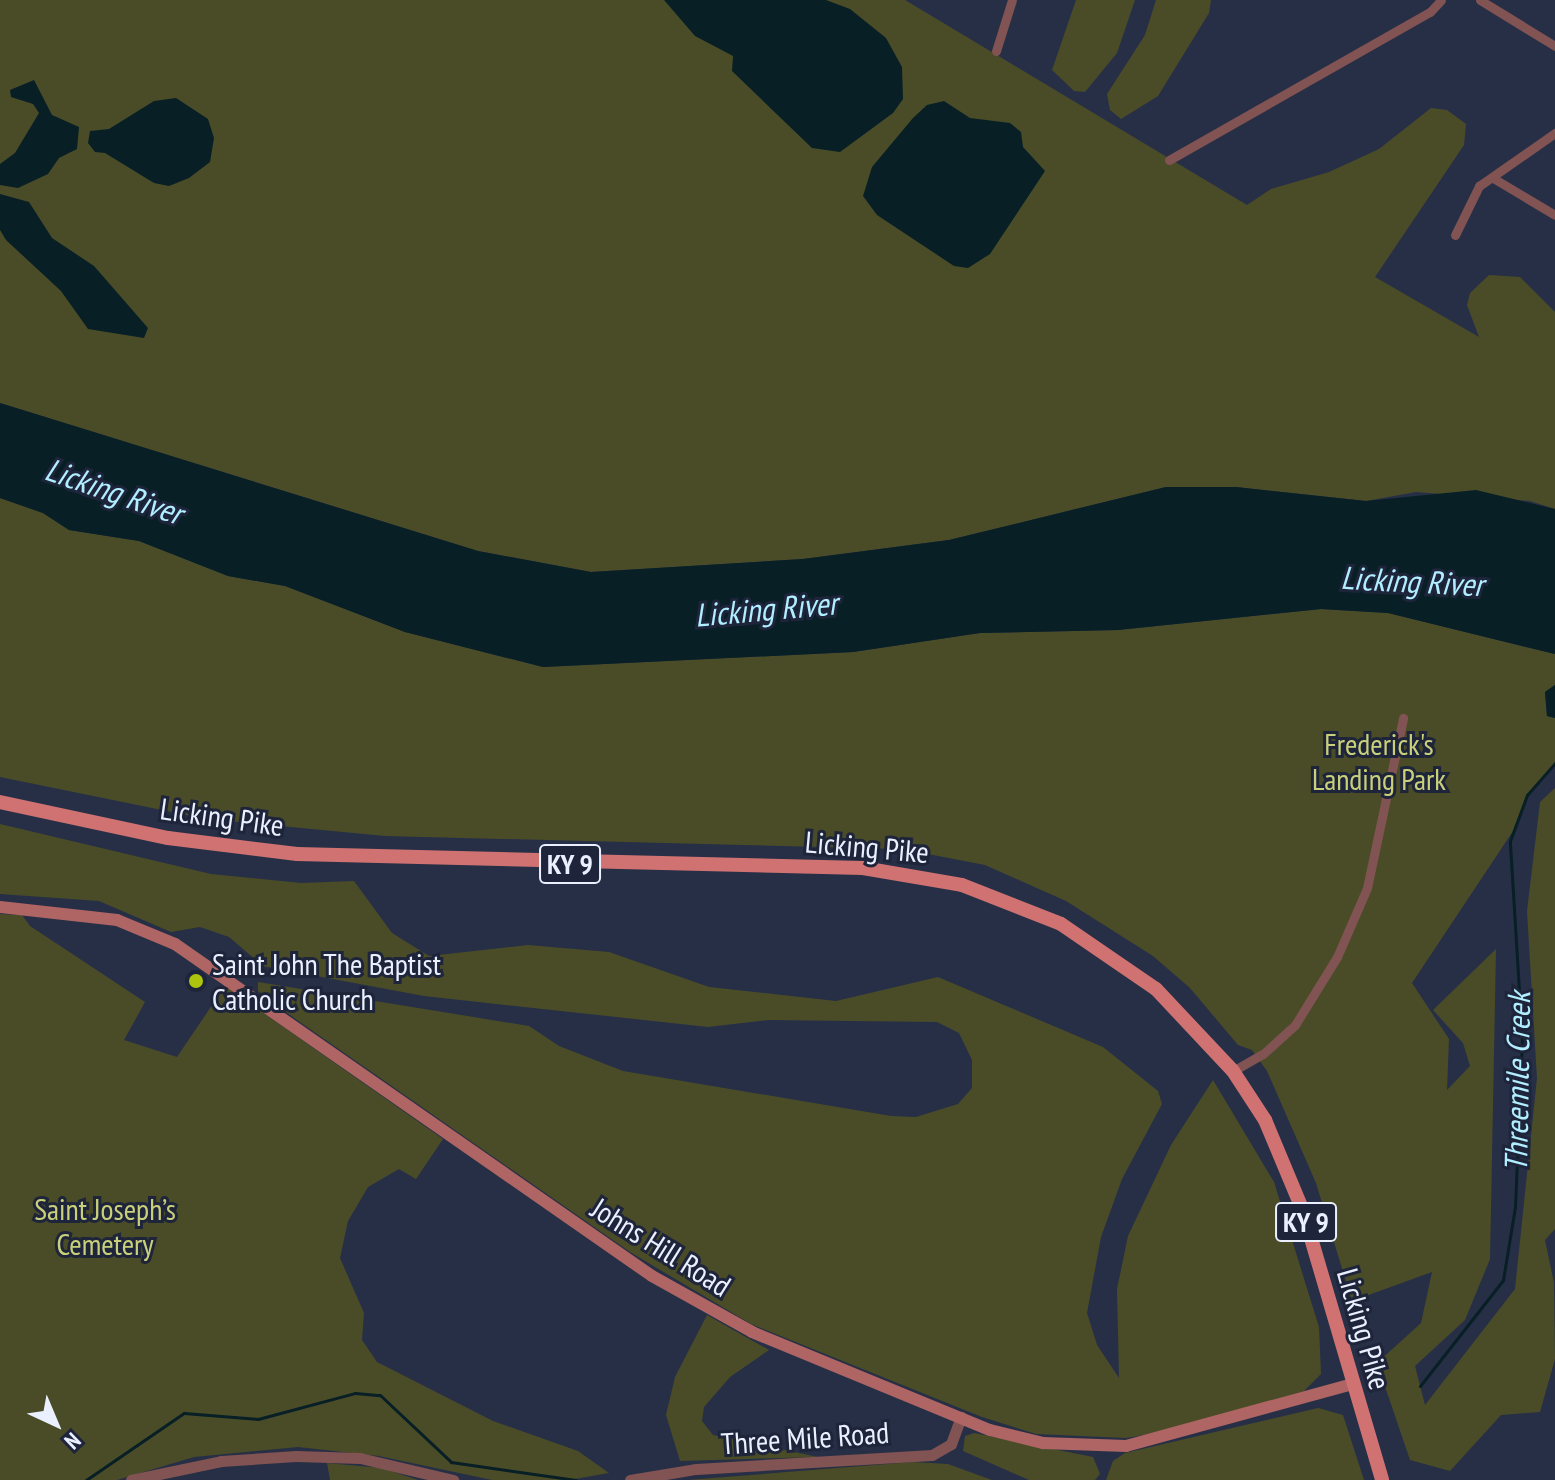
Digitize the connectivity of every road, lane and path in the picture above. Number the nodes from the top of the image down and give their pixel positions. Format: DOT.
graph roads {
  1 [pos="1012,0"];
  2 [pos="1441,0"];
  3 [pos="1480,0"];
  4 [pos="1555,46"];
  5 [pos="996,51"];
  6 [pos="1555,133"];
  7 [pos="1169,160"];
  8 [pos="1493,178"];
  9 [pos="1555,215"];
  10 [pos="1455,235"];
  11 [pos="1403,718"];
  12 [pos="0,802"];
  13 [pos="0,907"];
  14 [pos="1233,1071"];
  15 [pos="1353,1384"];
  16 [pos="961,1417"];
  17 [pos="634,1479"];
  18 [pos="131,1480"];
  19 [pos="453,1480"];
  20 [pos="1382,1480"];
  1 -- 5 [label="street"];
  2 -- 7 [label="street"];
  3 -- 4 [label="street"];
  6 -- 8 [label="street"];
  8 -- 9 [label="street"];
  8 -- 10 [label="street"];
  11 -- 14 [label="street"];
  12 -- 14 [label="main road, Licking Pike / KY 9"];
  13 -- 16 [label="main road, Johns Hill Road"];
  14 -- 15 [label="main road, Licking Pike / KY 9"];
  15 -- 16 [label="main road, Johns Hill Road"];
  15 -- 20 [label="main road, Licking Pike / KY 9"];
  16 -- 17 [label="street, Three Mile Road"];
  18 -- 19 [label="street"];
}
